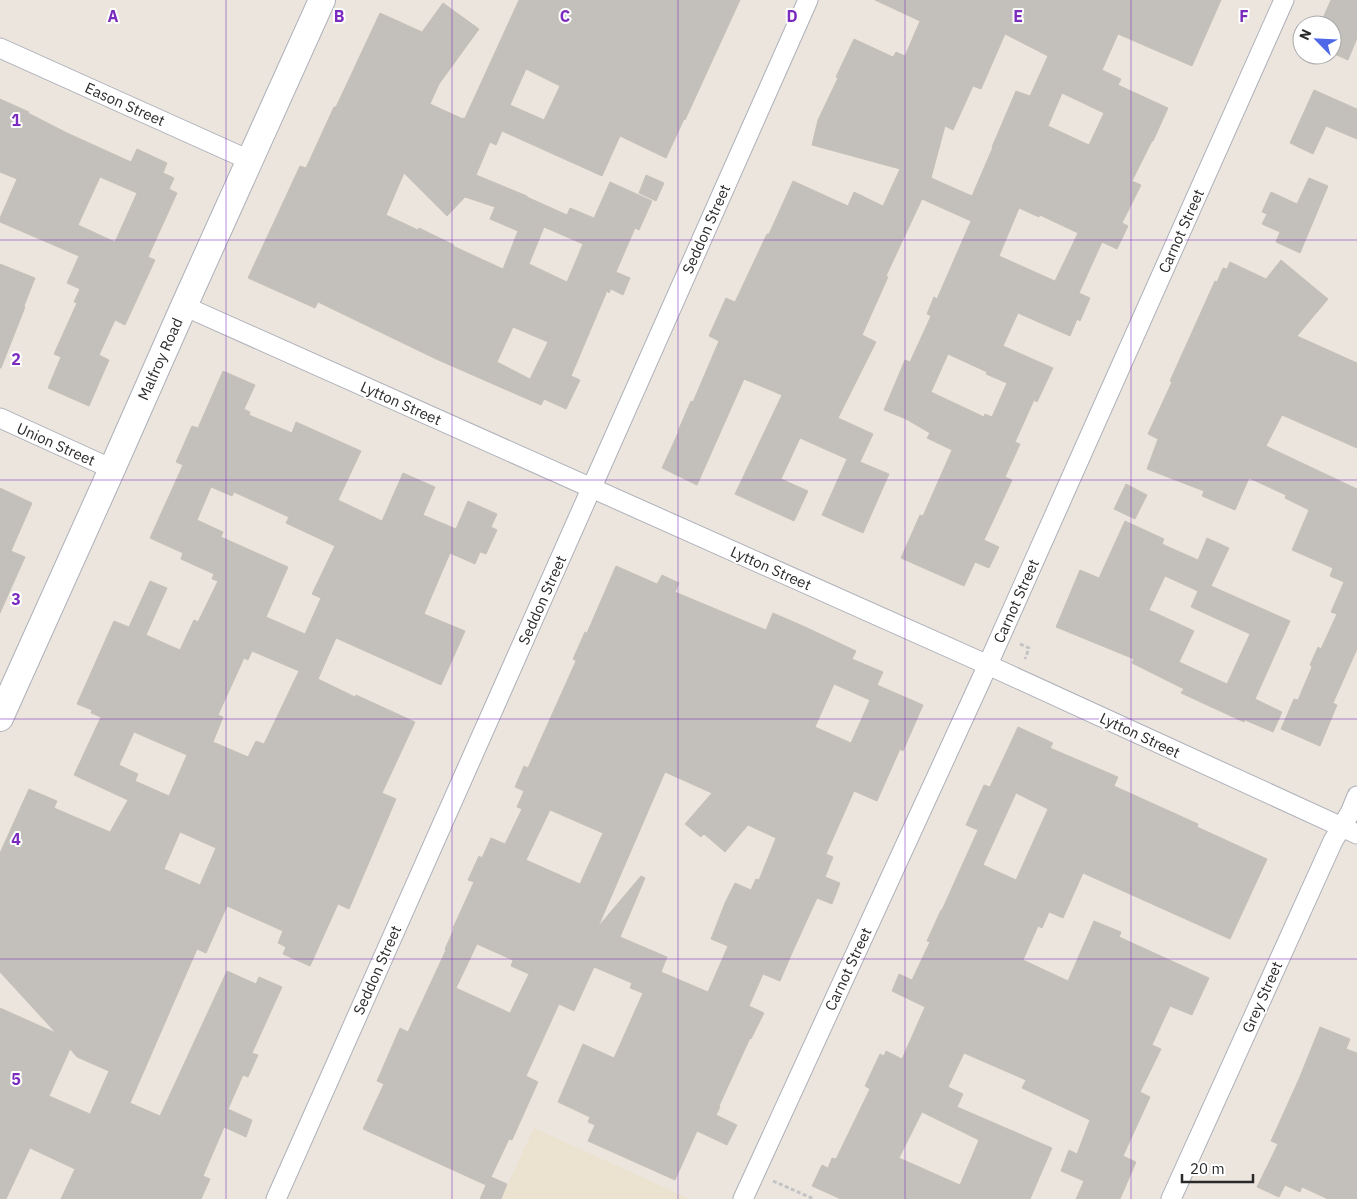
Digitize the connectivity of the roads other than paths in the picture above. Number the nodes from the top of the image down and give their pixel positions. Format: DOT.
graph roads {
  1 [pos="322,0"];
  2 [pos="808,0"];
  3 [pos="1284,0"];
  4 [pos="0,48"];
  5 [pos="249,160"];
  6 [pos="184,306"];
  7 [pos="0,418"];
  8 [pos="112,469"];
  9 [pos="591,488"];
  10 [pos="988,665"];
  11 [pos="0,718"];
  12 [pos="1357,796"];
  13 [pos="1349,830"];
  14 [pos="276,1199"];
  15 [pos="743,1199"];
  16 [pos="1172,1199"];
  1 -- 5 [label="main road, Malfroy Road"];
  2 -- 9 [label="street, Seddon Street"];
  3 -- 10 [label="street, Carnot Street"];
  4 -- 5 [label="street, Eason Street"];
  5 -- 6 [label="main road, Malfroy Road"];
  6 -- 8 [label="main road, Malfroy Road"];
  6 -- 9 [label="street, Lytton Street"];
  7 -- 8 [label="street, Union Street"];
  8 -- 11 [label="main road, Malfroy Road"];
  9 -- 10 [label="street, Lytton Street"];
  9 -- 14 [label="street, Seddon Street"];
  10 -- 13 [label="street, Lytton Street"];
  10 -- 15 [label="street, Carnot Street"];
  12 -- 13 [label="street, Grey Street"];
  13 -- 16 [label="street, Grey Street"];
}
